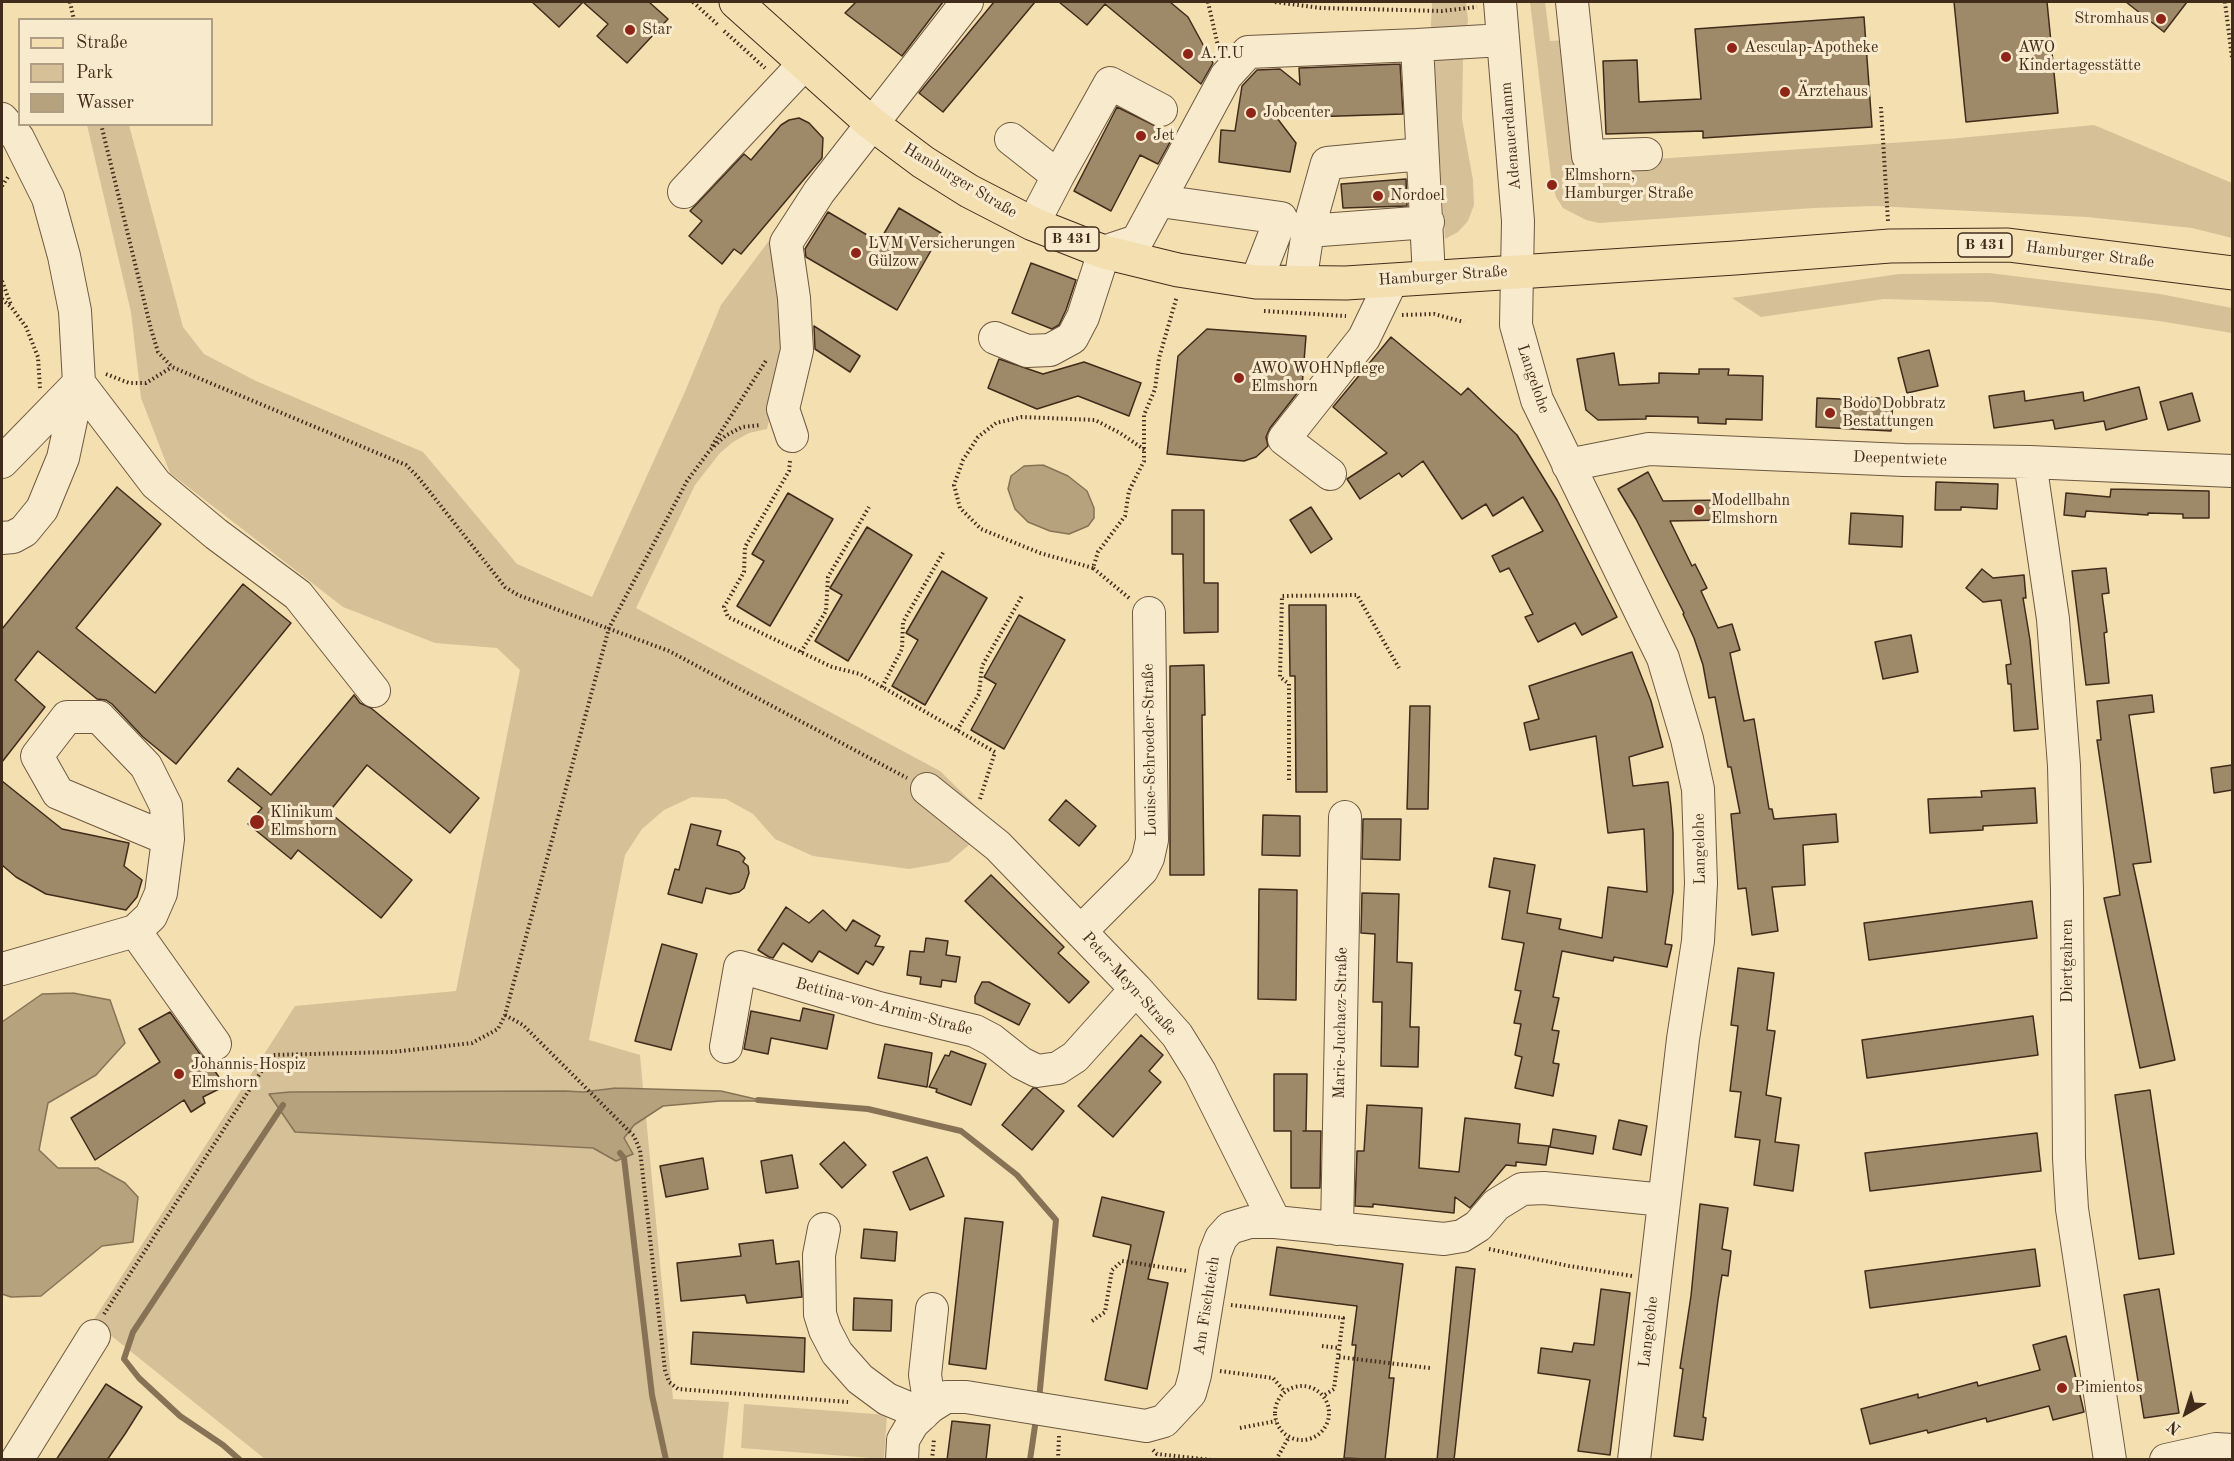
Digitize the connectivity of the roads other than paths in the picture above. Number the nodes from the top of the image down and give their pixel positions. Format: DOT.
graph roads {
  1 [pos="736,2"];
  2 [pos="966,2"];
  3 [pos="1572,2"];
  4 [pos="1489,4"];
  5 [pos="1503,40"];
  6 [pos="1418,45"];
  7 [pos="804,64"];
  8 [pos="1161,110"];
  9 [pos="2,119"];
  10 [pos="871,123"];
  11 [pos="1011,138"];
  12 [pos="1422,154"];
  13 [pos="1646,154"];
  14 [pos="1058,176"];
  15 [pos="684,192"];
  16 [pos="1160,201"];
  17 [pos="1428,222"];
  18 [pos="1033,224"];
  19 [pos="1308,231"];
  20 [pos="1104,252"];
  21 [pos="1519,271"];
  22 [pos="2232,273"];
  23 [pos="1429,277"];
  24 [pos="1392,280"];
  25 [pos="1256,282"];
  26 [pos="1300,283"];
  27 [pos="995,338"];
  28 [pos="79,377"];
  29 [pos="792,436"];
  30 [pos="2,462"];
  31 [pos="2030,462"];
  32 [pos="1568,465"];
  33 [pos="2232,471"];
  34 [pos="1330,474"];
  35 [pos="2,538"];
  36 [pos="1149,613"];
  37 [pos="374,691"];
  38 [pos="927,789"];
  39 [pos="1345,817"];
  40 [pos="168,839"];
  41 [pos="135,931"];
  42 [pos="1082,931"];
  43 [pos="2,969"];
  44 [pos="1136,989"];
  45 [pos="215,1044"];
  46 [pos="726,1047"];
  47 [pos="1665,1200"];
  48 [pos="1275,1222"];
  49 [pos="1337,1228"];
  50 [pos="824,1229"];
  51 [pos="932,1309"];
  52 [pos="94,1336"];
  53 [pos="926,1410"];
  54 [pos="2232,1450"];
  55 [pos="16,1460"];
  56 [pos="902,1460"];
  57 [pos="1634,1460"];
  58 [pos="2110,1460"];
  59 [pos="2166,1460"];
  1 -- 7 [label="main road, Hamburger Straße / B 431"];
  2 -- 10 [label="street"];
  3 -- 13 [label="street"];
  4 -- 5 [label="street, Adenauerdamm"];
  5 -- 6 [label="street"];
  5 -- 21 [label="street, Adenauerdamm"];
  6 -- 12 [label="street"];
  6 -- 16 [label="street"];
  7 -- 10 [label="main road, Hamburger Straße / B 431"];
  7 -- 15 [label="street"];
  8 -- 14 [label="street"];
  9 -- 28 [label="street"];
  10 -- 18 [label="main road, Hamburger Straße / B 431"];
  10 -- 29 [label="street"];
  11 -- 14 [label="street"];
  12 -- 17 [label="street"];
  12 -- 19 [label="street"];
  14 -- 18 [label="street"];
  16 -- 20 [label="street"];
  16 -- 25 [label="street"];
  17 -- 19 [label="street"];
  17 -- 23 [label="street"];
  18 -- 20 [label="main road, Hamburger Straße / B 431"];
  19 -- 26 [label="street"];
  20 -- 25 [label="main road, Hamburger Straße / B 431"];
  20 -- 27 [label="street"];
  21 -- 22 [label="main road, Hamburger Straße / B 431"];
  21 -- 23 [label="main road, Hamburger Straße / B 431"];
  21 -- 32 [label="street, Langelohe"];
  23 -- 24 [label="main road, Hamburger Straße / B 431"];
  24 -- 26 [label="main road, Hamburger Straße / B 431"];
  24 -- 34 [label="street"];
  25 -- 26 [label="main road, Hamburger Straße / B 431"];
  28 -- 30 [label="street"];
  28 -- 35 [label="street"];
  28 -- 37 [label="street"];
  31 -- 32 [label="street, Deepentwiete"];
  31 -- 33 [label="street, Deepentwiete"];
  31 -- 58 [label="street, Diertgahren"];
  32 -- 47 [label="street, Langelohe"];
  36 -- 42 [label="street, Louise-Schroeder-Straße"];
  38 -- 42 [label="street, Peter-Meyn-Straße"];
  39 -- 49 [label="street, Marie-Juchacz-Straße"];
  40 -- 41 [label="street"];
  41 -- 43 [label="street"];
  41 -- 45 [label="street"];
  42 -- 44 [label="street, Peter-Meyn-Straße"];
  44 -- 46 [label="street, Bettina-von-Arnim-Straße"];
  44 -- 48 [label="street, Peter-Meyn-Straße"];
  47 -- 49 [label="street, Am Fischteich"];
  47 -- 57 [label="street, Langelohe"];
  48 -- 49 [label="street, Am Fischteich"];
  48 -- 53 [label="street, Am Fischteich"];
  50 -- 53 [label="street"];
  51 -- 53 [label="street"];
  52 -- 55 [label="street"];
  53 -- 56 [label="street"];
  54 -- 59 [label="street"];
}
